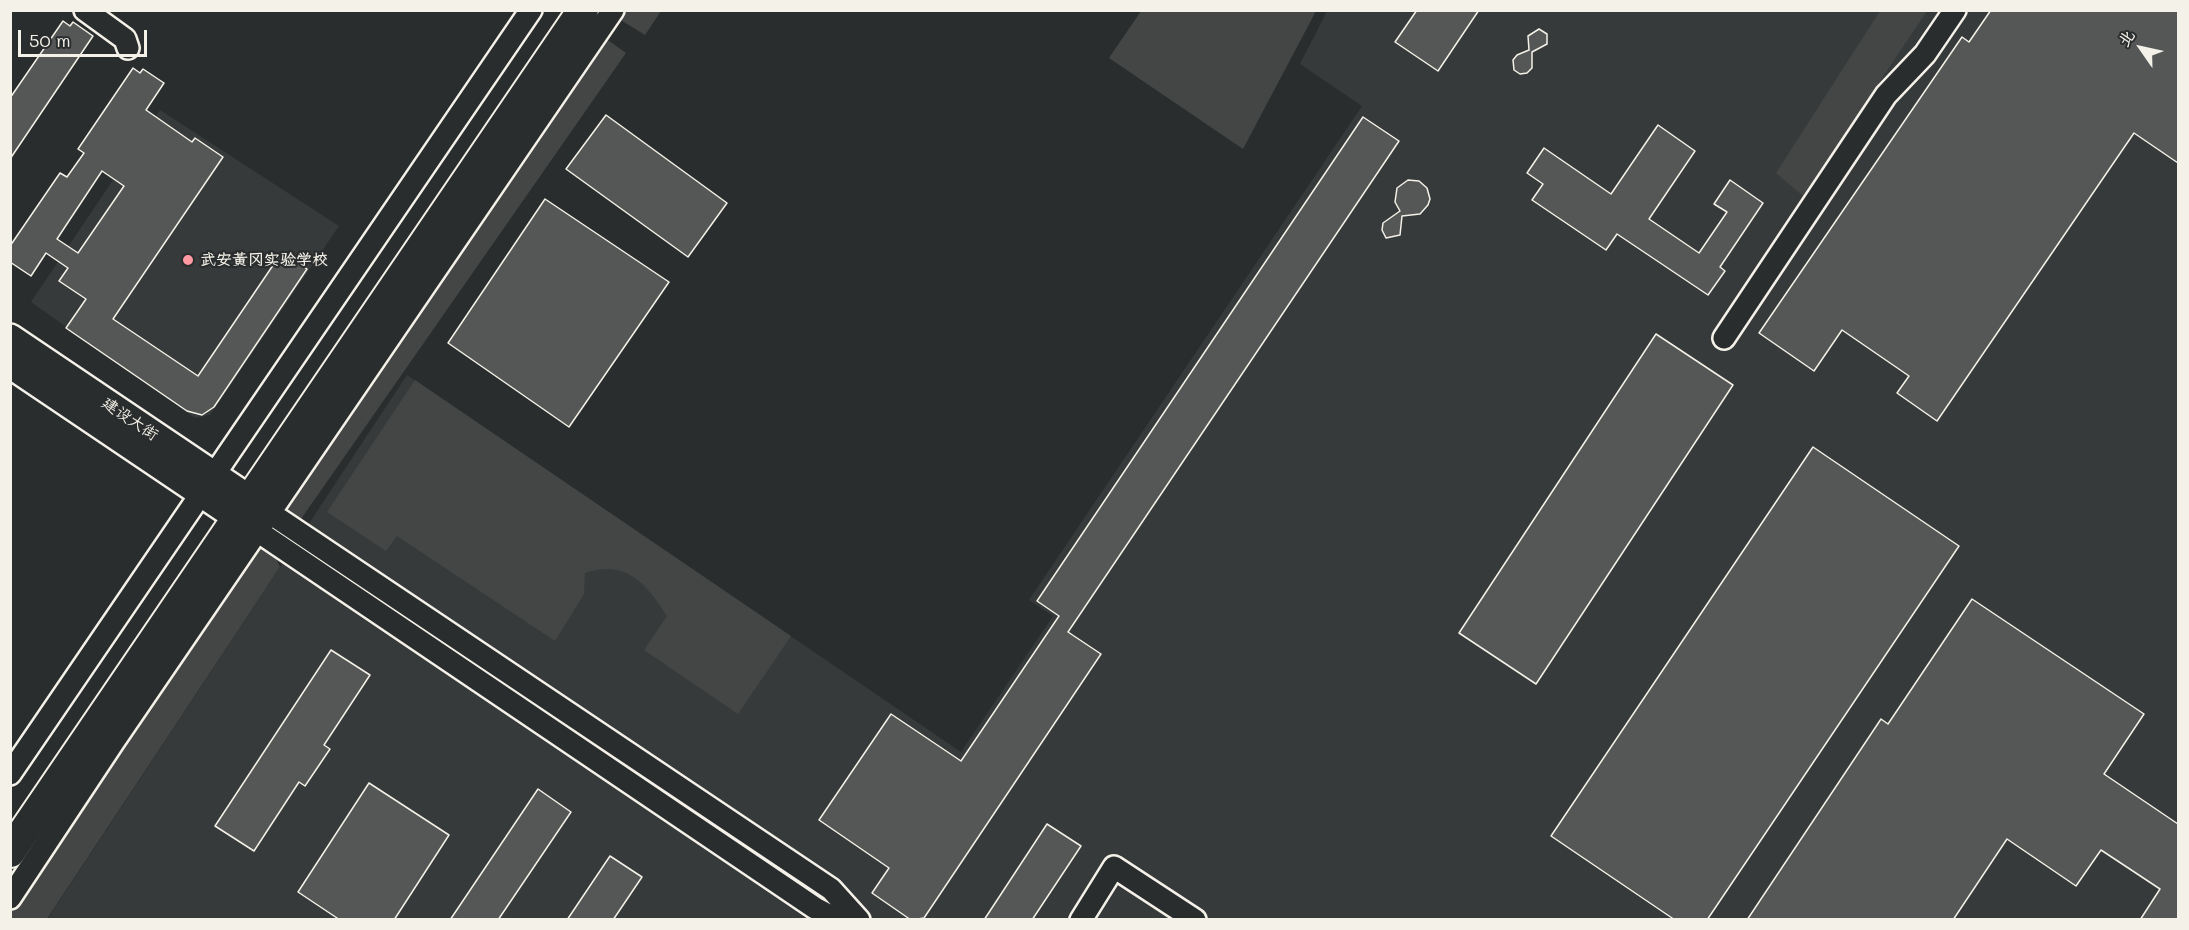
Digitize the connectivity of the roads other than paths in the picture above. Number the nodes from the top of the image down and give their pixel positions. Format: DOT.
graph roads {
  1 [pos="85,10"];
  2 [pos="531,10"];
  3 [pos="560,10"];
  4 [pos="583,10"];
  5 [pos="613,10"];
  6 [pos="1955,10"];
  7 [pos="128,48"];
  8 [pos="10,338"];
  9 [pos="1724,339"];
  10 [pos="10,364"];
  11 [pos="235,503"];
  12 [pos="10,774"];
  13 [pos="10,817"];
  14 [pos="10,852"];
  15 [pos="10,898"];
  16 [pos="838,920"];
  17 [pos="859,920"];
  18 [pos="1080,920"];
  19 [pos="1195,920"];
  1 -- 7 [label="street"];
  2 -- 11 [label="street"];
  3 -- 11 [label="highway"];
  4 -- 11 [label="highway"];
  5 -- 11 [label="street"];
  6 -- 9 [label="street"];
  8 -- 11 [label="main road, 建设大街"];
  10 -- 11 [label="main road, 建设大街"];
  11 -- 12 [label="street"];
  11 -- 13 [label="highway"];
  11 -- 14 [label="highway"];
  11 -- 15 [label="street"];
  11 -- 16 [label="street"];
  11 -- 17 [label="street"];
  18 -- 19 [label="street"];
}
